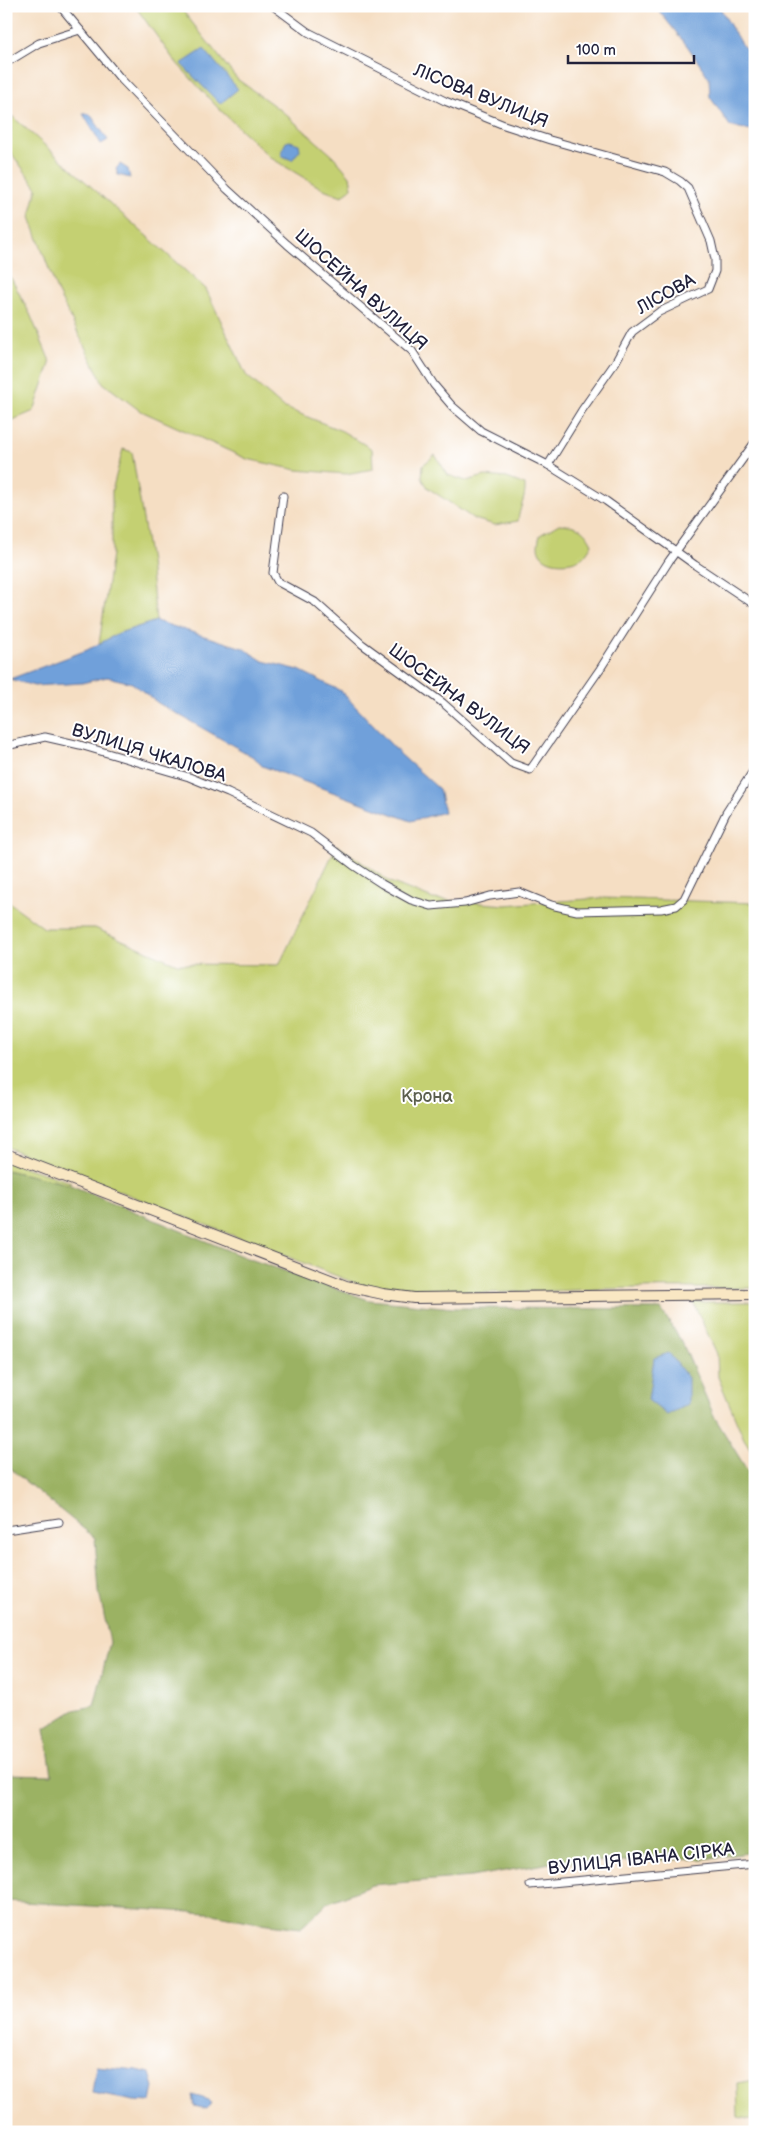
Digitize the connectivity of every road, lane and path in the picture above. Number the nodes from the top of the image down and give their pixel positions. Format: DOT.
graph roads {
  1 [pos="60,6"];
  2 [pos="273,6"];
  3 [pos="80,30"];
  4 [pos="6,63"];
  5 [pos="688,188"];
  6 [pos="755,442"];
  7 [pos="548,465"];
  8 [pos="283,496"];
  9 [pos="678,551"];
  10 [pos="755,605"];
  11 [pos="6,746"];
  12 [pos="755,768"];
  13 [pos="6,1154"];
  14 [pos="755,1294"];
  15 [pos="60,1522"];
  16 [pos="6,1530"];
  17 [pos="755,1864"];
  18 [pos="530,1885"];
  1 -- 3 [label="street, ШОСЕЙНА ВУЛИЦЯ"];
  2 -- 5 [label="street, ЛІСОВА ВУЛИЦЯ"];
  3 -- 4 [label="street"];
  3 -- 7 [label="street, ШОСЕЙНА ВУЛИЦЯ"];
  5 -- 7 [label="street, ЛІСОВА"];
  6 -- 9 [label="street, ШОСЕЙНА ВУЛИЦЯ"];
  7 -- 9 [label="street, ШОСЕЙНА ВУЛИЦЯ"];
  8 -- 9 [label="street, ШОСЕЙНА ВУЛИЦЯ"];
  9 -- 10 [label="street, ШОСЕЙНА ВУЛИЦЯ"];
  11 -- 12 [label="street, ВУЛИЦЯ ЧКАЛОВА"];
  13 -- 14 [label="street"];
  15 -- 16 [label="street"];
  17 -- 18 [label="street, ВУЛИЦЯ ІВАНА СІРКА"];
}
